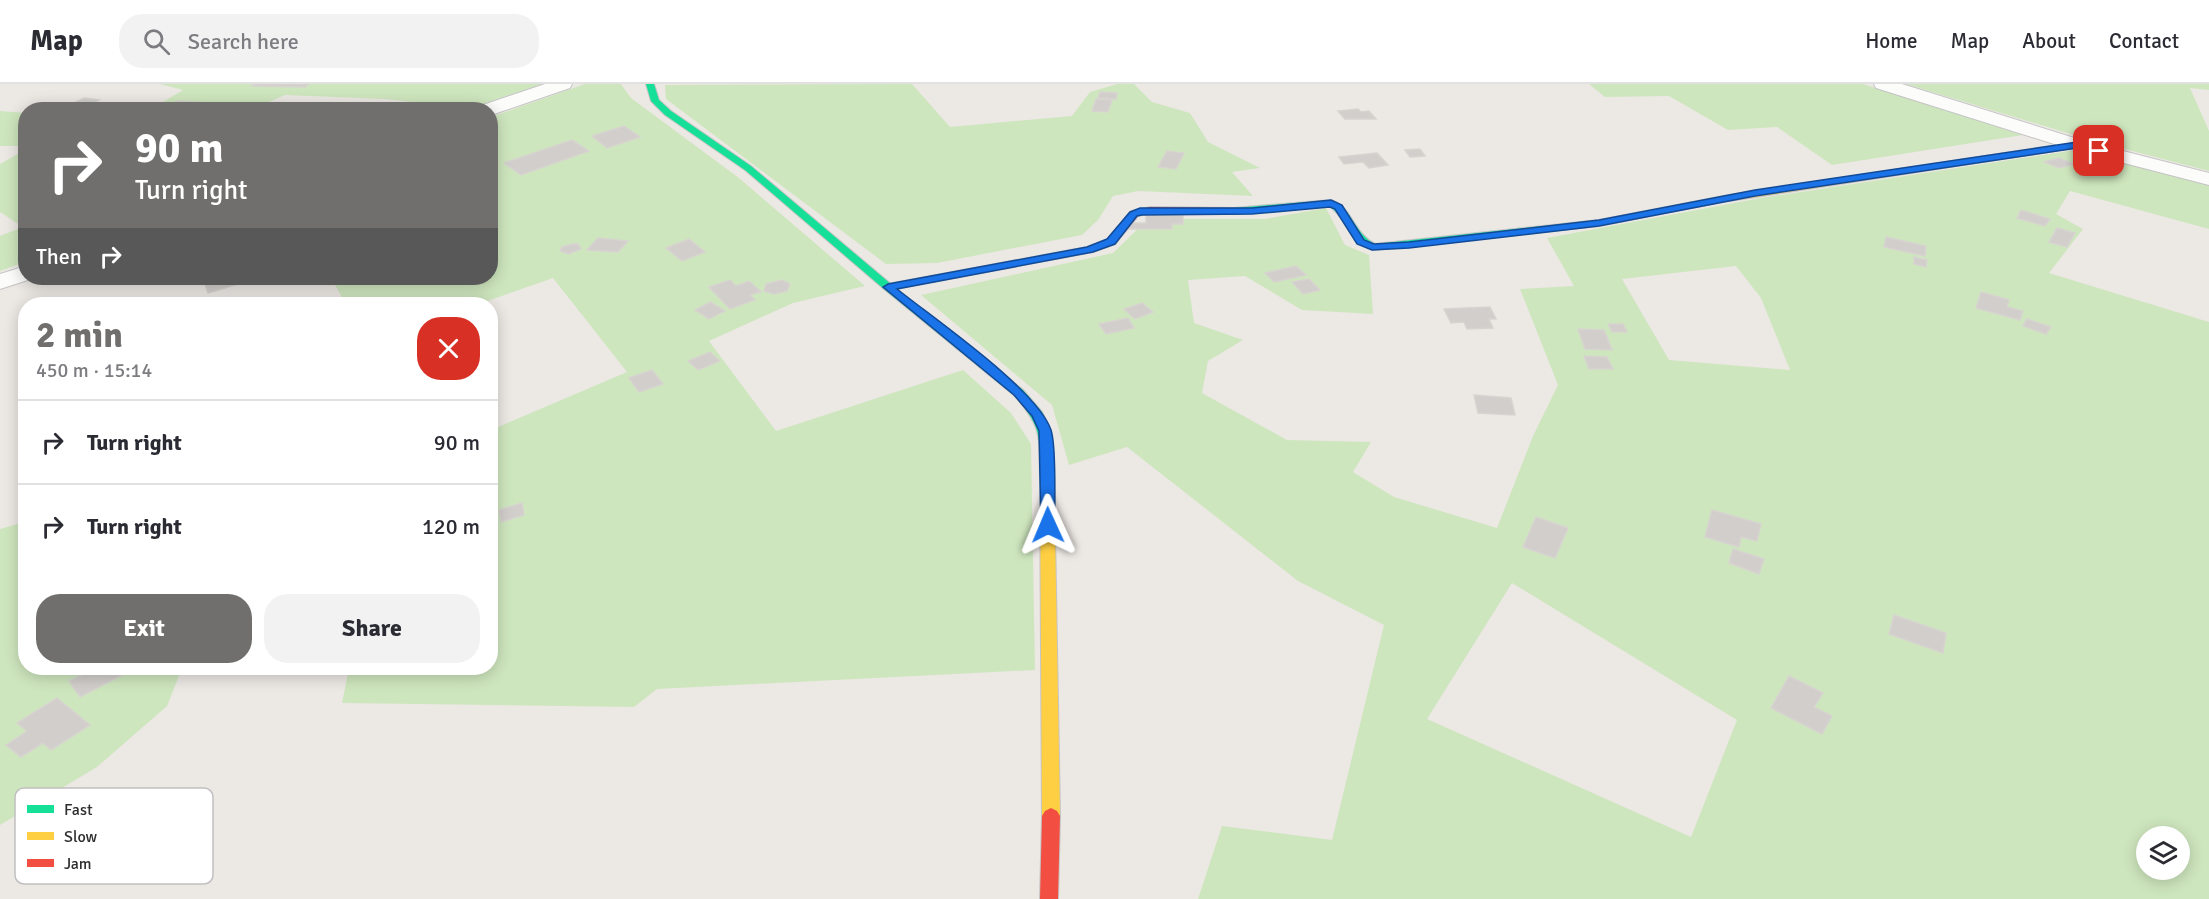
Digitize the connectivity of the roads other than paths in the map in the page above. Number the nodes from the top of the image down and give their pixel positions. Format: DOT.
graph roads {
  1 [pos="563,84"];
  2 [pos="650,84"];
  3 [pos="1883,84"];
  4 [pos="498,106"];
  5 [pos="2077,145"];
  6 [pos="2209,179"];
  7 [pos="18,276"];
  8 [pos="0,282"];
  9 [pos="888,287"];
  10 [pos="1049,899"];
  1 -- 4 [label="street"];
  2 -- 9 [label="street"];
  3 -- 5 [label="street"];
  5 -- 6 [label="street"];
  5 -- 9 [label="street"];
  7 -- 8 [label="street"];
  9 -- 10 [label="street"];
}
